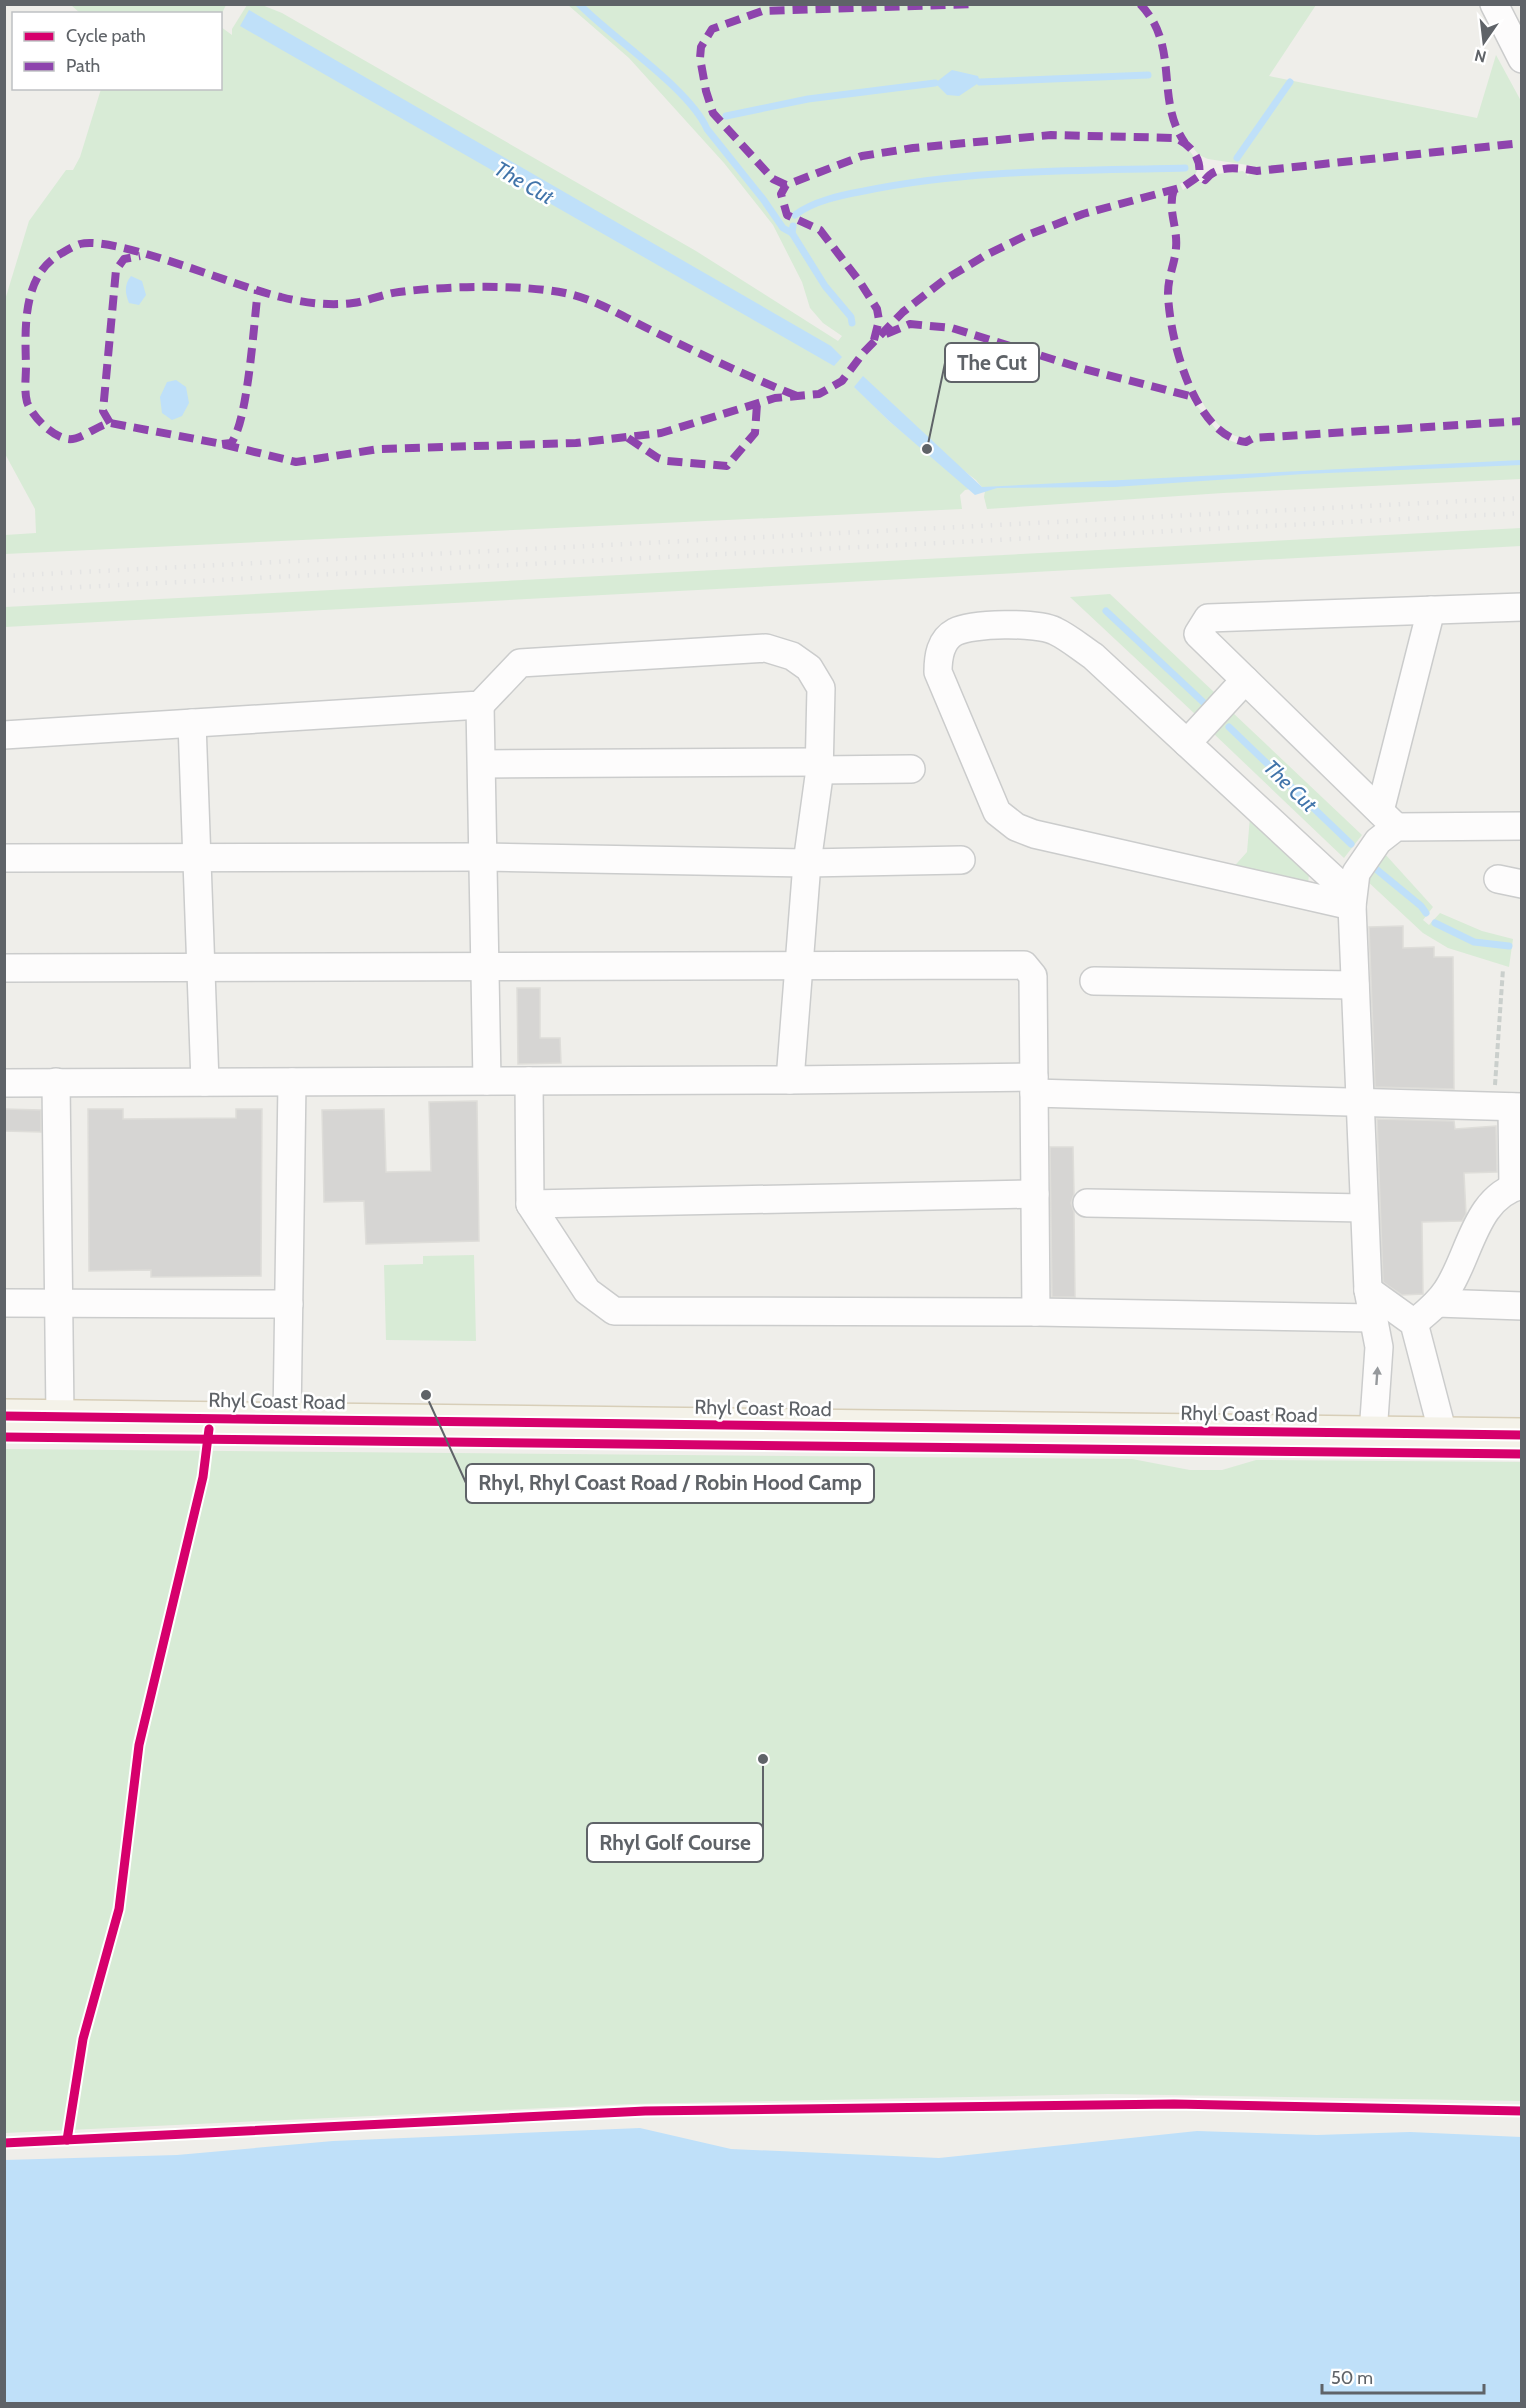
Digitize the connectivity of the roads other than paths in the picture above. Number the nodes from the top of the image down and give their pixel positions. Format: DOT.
graph roads {
  1 [pos="1494,4"];
  2 [pos="1521,59"];
  3 [pos="1521,607"];
  4 [pos="1431,610"];
  5 [pos="1245,680"];
  6 [pos="480,705"];
  7 [pos="192,723"];
  8 [pos="4,735"];
  9 [pos="1194,735"];
  10 [pos="482,764"];
  11 [pos="819,766"];
  12 [pos="911,769"];
  13 [pos="1385,826"];
  14 [pos="1521,826"];
  15 [pos="483,856"];
  16 [pos="4,858"];
  17 [pos="197,858"];
  18 [pos="961,860"];
  19 [pos="807,863"];
  20 [pos="1353,892"];
  21 [pos="799,964"];
  22 [pos="485,966"];
  23 [pos="201,967"];
  24 [pos="4,968"];
  25 [pos="1094,981"];
  26 [pos="1355,985"];
  27 [pos="790,1080"];
  28 [pos="487,1081"];
  29 [pos="529,1081"];
  30 [pos="205,1082"];
  31 [pos="292,1082"];
  32 [pos="4,1083"];
  33 [pos="56,1083"];
  34 [pos="1034,1085"];
  35 [pos="1360,1104"];
  36 [pos="1509,1107"];
  37 [pos="1517,1186"];
  38 [pos="1035,1194"];
  39 [pos="1087,1203"];
  40 [pos="530,1204"];
  41 [pos="1364,1208"];
  42 [pos="1368,1290"];
  43 [pos="4,1303"];
  44 [pos="58,1303"];
  45 [pos="1437,1303"];
  46 [pos="289,1304"];
  47 [pos="1521,1306"];
  48 [pos="1036,1312"];
  49 [pos="1373,1318"];
  50 [pos="1414,1323"];
  51 [pos="4,1416"];
  52 [pos="60,1416"];
  53 [pos="287,1420"];
  54 [pos="1373,1434"];
  55 [pos="1443,1434"];
  56 [pos="1521,1435"];
  1 -- 2 [label="street"];
  3 -- 4 [label="street"];
  4 -- 5 [label="street"];
  4 -- 13 [label="street"];
  5 -- 9 [label="street"];
  5 -- 13 [label="street"];
  6 -- 7 [label="street"];
  6 -- 10 [label="street"];
  6 -- 11 [label="street"];
  7 -- 8 [label="street"];
  7 -- 17 [label="street"];
  9 -- 20 [label="street"];
  9 -- 20 [label="street"];
  10 -- 11 [label="street"];
  10 -- 15 [label="street"];
  11 -- 12 [label="street"];
  11 -- 19 [label="street"];
  13 -- 14 [label="street"];
  13 -- 20 [label="street"];
  15 -- 17 [label="street"];
  15 -- 19 [label="street"];
  15 -- 22 [label="street"];
  16 -- 17 [label="street"];
  17 -- 23 [label="street"];
  18 -- 19 [label="street"];
  19 -- 21 [label="street"];
  20 -- 26 [label="street"];
  21 -- 22 [label="street"];
  21 -- 27 [label="street"];
  21 -- 34 [label="street"];
  22 -- 23 [label="street"];
  22 -- 28 [label="street"];
  23 -- 24 [label="street"];
  23 -- 30 [label="street"];
  25 -- 26 [label="street"];
  26 -- 35 [label="street"];
  27 -- 29 [label="street"];
  27 -- 34 [label="street"];
  28 -- 29 [label="street"];
  28 -- 31 [label="street"];
  29 -- 40 [label="street"];
  30 -- 31 [label="street"];
  30 -- 33 [label="street"];
  31 -- 46 [label="street"];
  32 -- 33 [label="street"];
  33 -- 44 [label="street"];
  34 -- 35 [label="street"];
  34 -- 38 [label="street"];
  35 -- 36 [label="street"];
  35 -- 41 [label="street"];
  36 -- 37 [label="street"];
  37 -- 45 [label="street"];
  38 -- 40 [label="street"];
  38 -- 48 [label="street"];
  39 -- 41 [label="street"];
  40 -- 48 [label="street"];
  41 -- 42 [label="street"];
  42 -- 49 [label="street"];
  42 -- 50 [label="street"];
  43 -- 44 [label="street"];
  44 -- 46 [label="street"];
  44 -- 52 [label="street"];
  45 -- 47 [label="street"];
  45 -- 50 [label="street"];
  46 -- 53 [label="street"];
  48 -- 49 [label="street"];
  54 -- 49 [label="street, one-way"];
  50 -- 55 [label="street"];
  51 -- 52 [label="main road, Rhyl Coast Road"];
  52 -- 53 [label="main road, Rhyl Coast Road"];
  53 -- 54 [label="main road, Rhyl Coast Road"];
  54 -- 55 [label="main road, Rhyl Coast Road"];
  55 -- 56 [label="main road, Rhyl Coast Road"];
}
